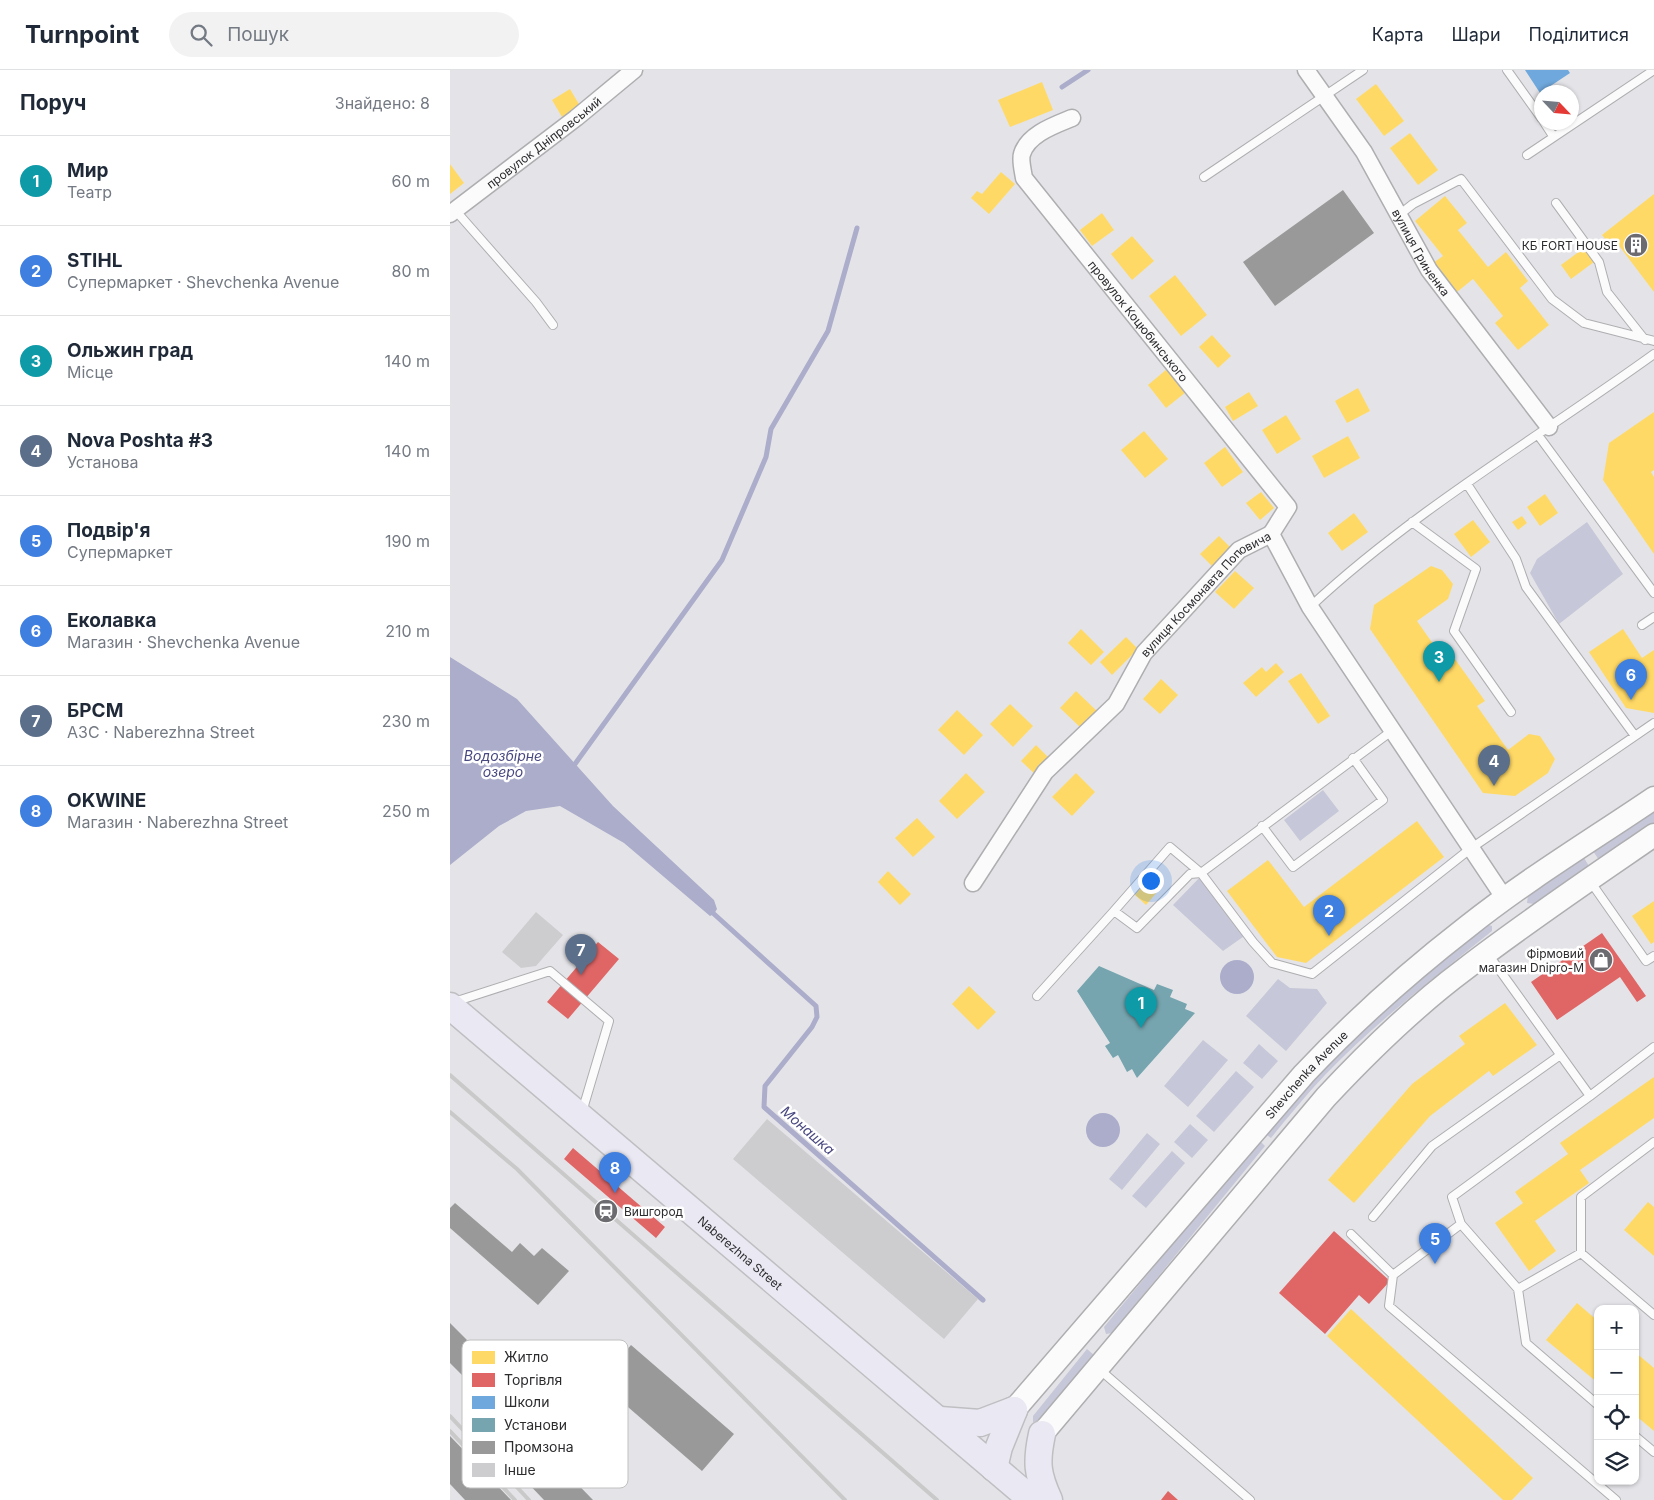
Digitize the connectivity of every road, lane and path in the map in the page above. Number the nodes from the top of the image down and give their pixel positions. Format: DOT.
graph roads {
  1 [pos="634,70"];
  2 [pos="1306,70"];
  3 [pos="1363,70"];
  4 [pos="1507,70"];
  5 [pos="1654,70"];
  6 [pos="1325,97"];
  7 [pos="1534,108"];
  8 [pos="1072,118"];
  9 [pos="1549,130"];
  10 [pos="1553,136"];
  11 [pos="1528,155"];
  12 [pos="1204,177"];
  13 [pos="1556,204"];
  14 [pos="452,212"];
  15 [pos="1399,214"];
  16 [pos="553,324"];
  17 [pos="1645,340"];
  18 [pos="1654,341"];
  19 [pos="1654,355"];
  20 [pos="1543,431"];
  21 [pos="1467,484"];
  22 [pos="1412,522"];
  23 [pos="1271,534"];
  24 [pos="1654,593"];
  25 [pos="1310,607"];
  26 [pos="1654,617"];
  27 [pos="1642,625"];
  28 [pos="1511,712"];
  29 [pos="1654,723"];
  30 [pos="1393,730"];
  31 [pos="1635,736"];
  32 [pos="1353,758"];
  33 [pos="1654,798"];
  34 [pos="1262,826"];
  35 [pos="1654,835"];
  36 [pos="1470,850"];
  37 [pos="1201,873"];
  38 [pos="1589,879"];
  39 [pos="973,883"];
  40 [pos="1505,899"];
  41 [pos="1114,911"];
  42 [pos="1525,924"];
  43 [pos="1487,952"];
  44 [pos="1654,956"];
  45 [pos="1037,996"];
  46 [pos="450,1005"];
  47 [pos="1654,1047"];
  48 [pos="1559,1056"];
  49 [pos="1590,1096"];
  50 [pos="581,1117"];
  51 [pos="1654,1142"];
  52 [pos="1373,1216"];
  53 [pos="1461,1224"];
  54 [pos="1351,1234"];
  55 [pos="1581,1253"];
  56 [pos="1393,1275"];
  57 [pos="1518,1289"];
  58 [pos="1654,1315"];
  59 [pos="1086,1329"];
  60 [pos="1104,1360"];
  61 [pos="1594,1402"];
  62 [pos="1014,1410"];
  63 [pos="940,1420"];
  64 [pos="1042,1434"];
  65 [pos="1639,1439"];
  66 [pos="1654,1452"];
  67 [pos="994,1468"];
  68 [pos="1032,1500"];
  69 [pos="1049,1500"];
  70 [pos="1250,1500"];
  71 [pos="1616,1500"];
  1 -- 14 [label="street, провулок Дніпровський"];
  2 -- 6 [label="street, вулиця Гриненка"];
  3 -- 6 [label="lane"];
  4 -- 7 [label="lane"];
  5 -- 10 [label="lane"];
  6 -- 12 [label="lane"];
  6 -- 15 [label="street, вулиця Гриненка"];
  8 -- 23 [label="street, провулок Коцюбинського"];
  9 -- 10 [label="lane"];
  10 -- 11 [label="lane"];
  13 -- 17 [label="lane"];
  14 -- 16 [label="lane"];
  15 -- 17 [label="lane"];
  15 -- 20 [label="street, вулиця Гриненка"];
  17 -- 18 [label="lane"];
  19 -- 20 [label="lane"];
  20 -- 21 [label="lane"];
  20 -- 24 [label="lane"];
  21 -- 22 [label="lane"];
  21 -- 31 [label="lane"];
  22 -- 25 [label="lane"];
  22 -- 28 [label="lane"];
  23 -- 25 [label="street, вулиця Космонавта Поповича"];
  23 -- 39 [label="street, вулиця Космонавта Поповича"];
  25 -- 30 [label="street, вулиця Космонавта Поповича"];
  26 -- 27 [label="lane"];
  29 -- 31 [label="lane"];
  30 -- 32 [label="lane"];
  30 -- 36 [label="street, вулиця Космонавта Поповича"];
  31 -- 36 [label="lane"];
  32 -- 34 [label="lane"];
  32 -- 34 [label="lane"];
  33 -- 40 [label="street, Shevchenka Avenue"];
  34 -- 37 [label="lane"];
  35 -- 38 [label="street"];
  36 -- 37 [label="lane"];
  36 -- 40 [label="street, вулиця Космонавта Поповича"];
  37 -- 41 [label="lane"];
  37 -- 41 [label="lane"];
  38 -- 42 [label="street"];
  38 -- 44 [label="lane"];
  40 -- 42 [label="street"];
  40 -- 59 [label="street, Shevchenka Avenue"];
  41 -- 45 [label="lane"];
  42 -- 43 [label="street"];
  43 -- 48 [label="lane"];
  43 -- 60 [label="street"];
  46 -- 50 [label="main road, Naberezhna Street"];
  46 -- 50 [label="lane"];
  47 -- 49 [label="lane"];
  48 -- 49 [label="lane"];
  48 -- 52 [label="lane"];
  49 -- 53 [label="lane"];
  50 -- 63 [label="main road, Naberezhna Street"];
  51 -- 55 [label="lane"];
  53 -- 56 [label="lane"];
  53 -- 57 [label="lane"];
  54 -- 56 [label="lane"];
  55 -- 57 [label="lane"];
  55 -- 58 [label="lane"];
  56 -- 71 [label="lane"];
  57 -- 61 [label="lane"];
  59 -- 60 [label="street"];
  59 -- 62 [label="street, Shevchenka Avenue"];
  60 -- 64 [label="street"];
  60 -- 70 [label="lane"];
  62 -- 63 [label="main road"];
  62 -- 67 [label="main road"];
  63 -- 67 [label="main road, Naberezhna Street"];
  64 -- 67 [label="main road"];
  64 -- 69 [label="main road"];
  65 -- 66 [label="lane"];
  67 -- 68 [label="main road, Naberezhna Street"];
}
